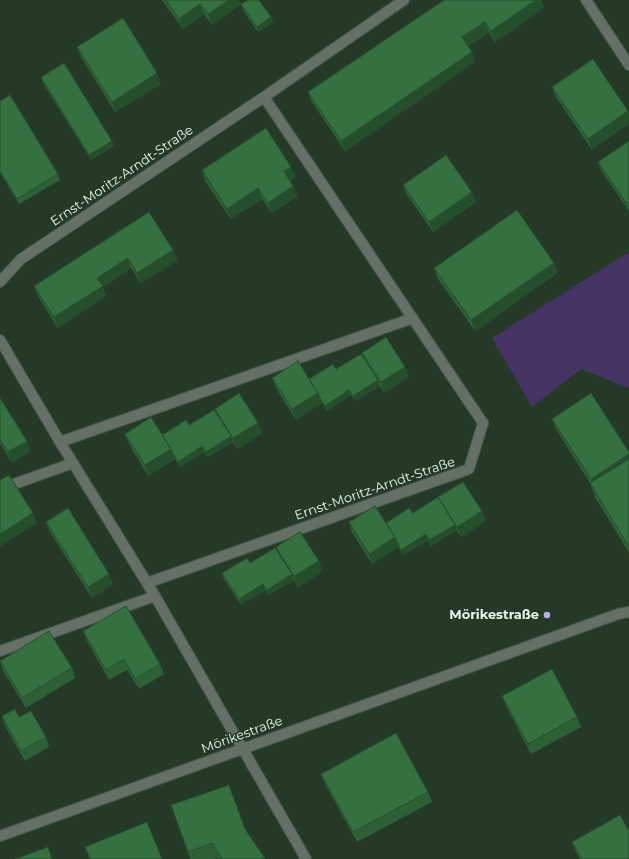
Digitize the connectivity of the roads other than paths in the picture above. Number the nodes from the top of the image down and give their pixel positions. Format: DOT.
graph roads {
  1 [pos="404,0"];
  2 [pos="586,0"];
  3 [pos="629,65"];
  4 [pos="264,97"];
  5 [pos="0,282"];
  6 [pos="413,318"];
  7 [pos="0,340"];
  8 [pos="60,442"];
  9 [pos="73,462"];
  10 [pos="0,489"];
  11 [pos="147,583"];
  12 [pos="155,596"];
  13 [pos="629,612"];
  14 [pos="0,651"];
  15 [pos="243,749"];
  16 [pos="0,836"];
  17 [pos="306,859"];
  1 -- 4 [label="street, Ernst-Moritz-Arndt-Straße"];
  2 -- 3 [label="street"];
  4 -- 5 [label="street, Ernst-Moritz-Arndt-Straße"];
  4 -- 6 [label="street, Ernst-Moritz-Arndt-Straße"];
  6 -- 8 [label="street"];
  6 -- 11 [label="street, Ernst-Moritz-Arndt-Straße"];
  7 -- 8 [label="street"];
  8 -- 9 [label="street"];
  9 -- 10 [label="street"];
  9 -- 11 [label="street"];
  11 -- 12 [label="street"];
  12 -- 14 [label="street"];
  12 -- 15 [label="street"];
  13 -- 15 [label="street, Mörikestraße"];
  15 -- 16 [label="street, Mörikestraße"];
  15 -- 17 [label="street"];
}
